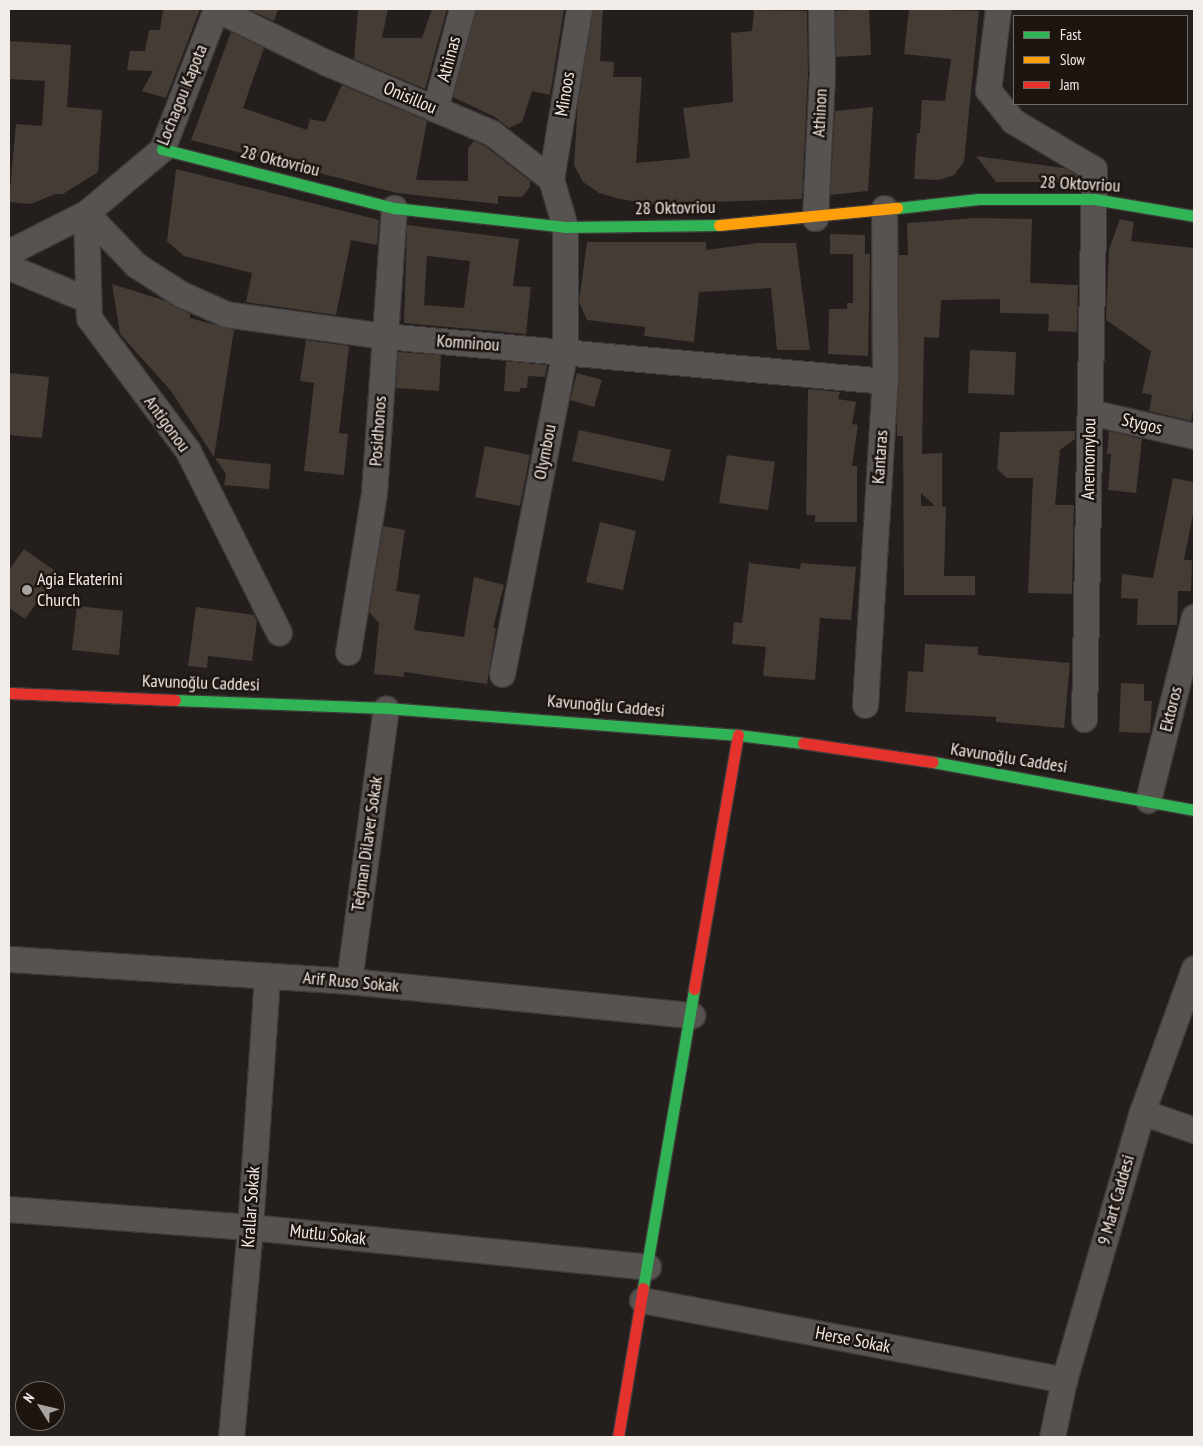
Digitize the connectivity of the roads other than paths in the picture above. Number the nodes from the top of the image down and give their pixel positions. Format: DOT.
graph roads {
  1 [pos="216,9"];
  2 [pos="462,9"];
  3 [pos="579,9"];
  4 [pos="821,9"];
  5 [pos="998,9"];
  6 [pos="435,109"];
  7 [pos="162,149"];
  8 [pos="551,179"];
  9 [pos="1094,199"];
  10 [pos="394,208"];
  11 [pos="884,208"];
  12 [pos="86,213"];
  13 [pos="1194,216"];
  14 [pos="815,218"];
  15 [pos="565,227"];
  16 [pos="9,252"];
  17 [pos="9,267"];
  18 [pos="86,299"];
  19 [pos="385,336"];
  20 [pos="565,350"];
  21 [pos="885,382"];
  22 [pos="1090,412"];
  23 [pos="1194,436"];
  24 [pos="1194,617"];
  25 [pos="280,633"];
  26 [pos="348,652"];
  27 [pos="502,674"];
  28 [pos="9,693"];
  29 [pos="865,705"];
  30 [pos="386,708"];
  31 [pos="1084,719"];
  32 [pos="738,735"];
  33 [pos="1148,800"];
  34 [pos="1194,810"];
  35 [pos="9,959"];
  36 [pos="1194,968"];
  37 [pos="268,976"];
  38 [pos="349,981"];
  39 [pos="692,1015"];
  40 [pos="1142,1112"];
  41 [pos="1194,1130"];
  42 [pos="9,1209"];
  43 [pos="250,1227"];
  44 [pos="648,1267"];
  45 [pos="642,1300"];
  46 [pos="1064,1380"];
  47 [pos="231,1437"];
  48 [pos="618,1437"];
  49 [pos="1052,1437"];
  1 -- 6 [label="street, Onisillou"];
  1 -- 7 [label="street, Lochagou Kapota"];
  2 -- 6 [label="street, Athinas"];
  3 -- 8 [label="street, Minoos"];
  4 -- 14 [label="street, Athinon"];
  5 -- 9 [label="street, Anemomylou"];
  6 -- 8 [label="street, Onisillou"];
  7 -- 10 [label="street, 28 Oktovriou"];
  7 -- 12 [label="street, Lochagou Kapota"];
  8 -- 15 [label="street"];
  9 -- 11 [label="street, 28 Oktovriou"];
  9 -- 13 [label="street, 28 Oktovriou"];
  9 -- 22 [label="street, Anemomylou"];
  10 -- 15 [label="street, 28 Oktovriou"];
  10 -- 19 [label="street, Posidhonos"];
  11 -- 14 [label="street, 28 Oktovriou"];
  11 -- 21 [label="street, Kantaras"];
  12 -- 16 [label="street, Lochagou Kapota"];
  12 -- 18 [label="street, Antigonou"];
  12 -- 19 [label="street, Komninou"];
  14 -- 15 [label="street, 28 Oktovriou"];
  15 -- 20 [label="street, Olymbou"];
  17 -- 18 [label="street"];
  18 -- 25 [label="street, Antigonou"];
  19 -- 20 [label="street, Komninou"];
  19 -- 26 [label="street, Posidhonos"];
  20 -- 21 [label="street, Komninou"];
  20 -- 27 [label="street, Olymbou"];
  21 -- 29 [label="street, Kantaras"];
  22 -- 23 [label="street, Stygos"];
  22 -- 31 [label="street, Anemomylou"];
  24 -- 33 [label="street, Ektoros"];
  28 -- 30 [label="street, Kavunoğlu Caddesi"];
  30 -- 32 [label="street, Kavunoğlu Caddesi"];
  30 -- 38 [label="street, Teğman Dilaver Sokak"];
  32 -- 33 [label="street, Kavunoğlu Caddesi"];
  32 -- 39 [label="street"];
  33 -- 34 [label="street, Kavunoğlu Caddesi"];
  35 -- 37 [label="street, Arif Ruso Sokak"];
  36 -- 40 [label="street, 9 Mart Caddesi"];
  37 -- 38 [label="street, Arif Ruso Sokak"];
  37 -- 43 [label="street, Krallar Sokak"];
  38 -- 39 [label="street, Arif Ruso Sokak"];
  39 -- 44 [label="street"];
  40 -- 41 [label="street"];
  40 -- 46 [label="street, 9 Mart Caddesi"];
  42 -- 43 [label="street, Mutlu Sokak"];
  43 -- 44 [label="street, Mutlu Sokak"];
  43 -- 47 [label="street, Krallar Sokak"];
  44 -- 45 [label="street"];
  45 -- 46 [label="street, Herse Sokak"];
  45 -- 48 [label="street"];
  46 -- 49 [label="street, 9 Mart Caddesi"];
}
